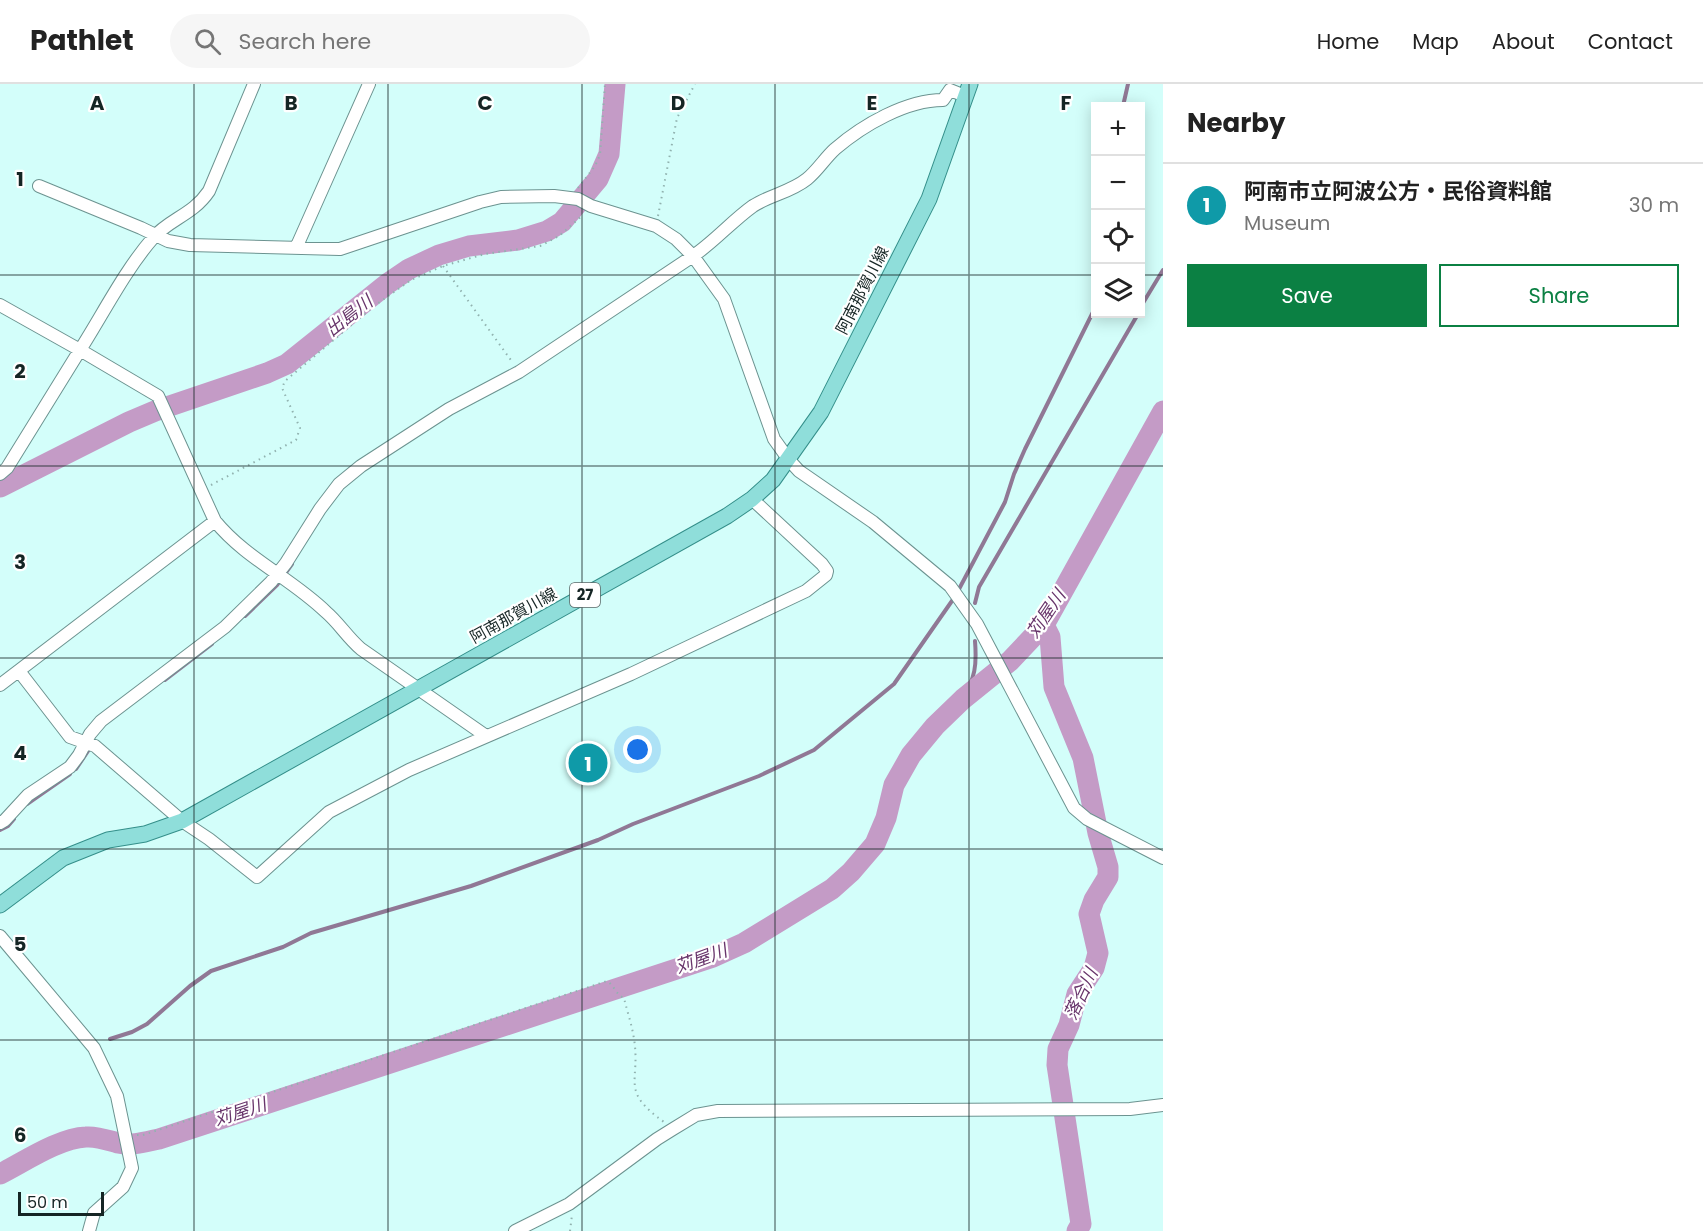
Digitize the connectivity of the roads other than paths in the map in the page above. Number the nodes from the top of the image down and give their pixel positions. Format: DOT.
graph roads {
  1 [pos="254,84"];
  2 [pos="369,84"];
  3 [pos="962,91"];
  4 [pos="39,186"];
  5 [pos="154,235"];
  6 [pos="296,248"];
  7 [pos="694,259"];
  8 [pos="0,305"];
  9 [pos="80,350"];
  10 [pos="789,460"];
  11 [pos="0,474"];
  12 [pos="752,499"];
  13 [pos="215,521"];
  14 [pos="281,577"];
  15 [pos="19,671"];
  16 [pos="0,685"];
  17 [pos="418,689"];
  18 [pos="486,736"];
  19 [pos="90,744"];
  20 [pos="182,821"];
  21 [pos="0,823"];
  22 [pos="1163,858"];
  23 [pos="0,905"];
  24 [pos="0,936"];
  25 [pos="1163,1105"];
  26 [pos="89,1231"];
  27 [pos="515,1231"];
  1 -- 5 [label="street"];
  2 -- 6 [label="street"];
  3 -- 7 [label="street"];
  3 -- 10 [label="main road, 阿南那賀川線 / 27"];
  4 -- 5 [label="street"];
  5 -- 6 [label="street"];
  5 -- 9 [label="street"];
  6 -- 7 [label="street"];
  7 -- 10 [label="street"];
  7 -- 14 [label="street"];
  8 -- 9 [label="street"];
  9 -- 11 [label="street"];
  9 -- 13 [label="street"];
  10 -- 12 [label="main road, 阿南那賀川線 / 27"];
  10 -- 22 [label="street"];
  12 -- 17 [label="main road, 阿南那賀川線 / 27"];
  12 -- 18 [label="street"];
  13 -- 14 [label="street"];
  13 -- 15 [label="street"];
  14 -- 17 [label="street"];
  14 -- 19 [label="street"];
  15 -- 16 [label="street"];
  15 -- 19 [label="street"];
  17 -- 18 [label="street"];
  17 -- 20 [label="main road, 阿南那賀川線 / 27"];
  18 -- 20 [label="street"];
  19 -- 20 [label="street"];
  19 -- 21 [label="street"];
  20 -- 23 [label="main road, 阿南那賀川線 / 27"];
  24 -- 26 [label="street"];
  25 -- 27 [label="street"];
}
